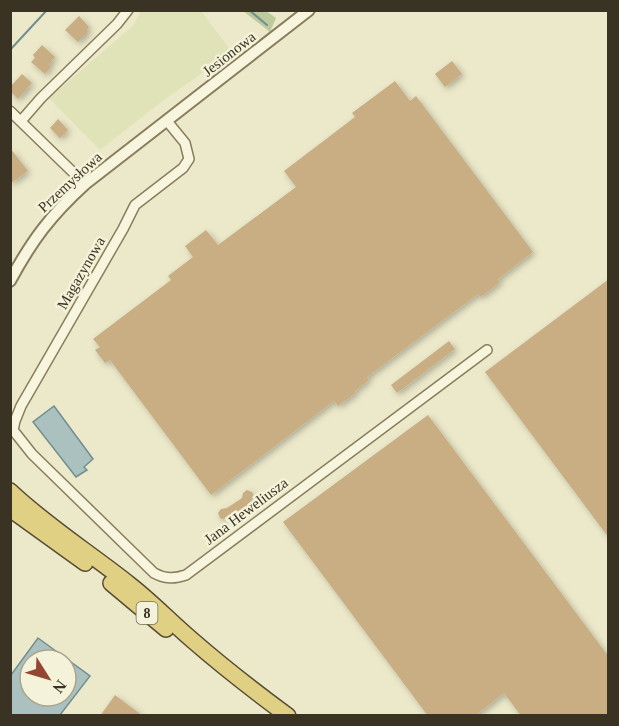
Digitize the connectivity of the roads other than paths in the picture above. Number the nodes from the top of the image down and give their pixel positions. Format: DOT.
graph roads {
  1 [pos="128,10"];
  2 [pos="309,10"];
  3 [pos="10,111"];
  4 [pos="21,121"];
  5 [pos="167,121"];
  6 [pos="85,184"];
  7 [pos="10,281"];
  8 [pos="488,350"];
  9 [pos="32,454"];
  10 [pos="10,491"];
  11 [pos="10,509"];
  12 [pos="249,688"];
  13 [pos="288,716"];
  1 -- 4 [label="street"];
  2 -- 5 [label="street, Jesionowa"];
  3 -- 4 [label="street"];
  4 -- 6 [label="street"];
  5 -- 6 [label="street, Przemysłowa"];
  5 -- 9 [label="street, Magazynowa"];
  6 -- 7 [label="street, Przemysłowa"];
  8 -- 9 [label="street, Jana Heweliusza"];
  10 -- 12 [label="highway, 8"];
  11 -- 12 [label="highway, 8"];
  12 -- 13 [label="highway, 8"];
}
